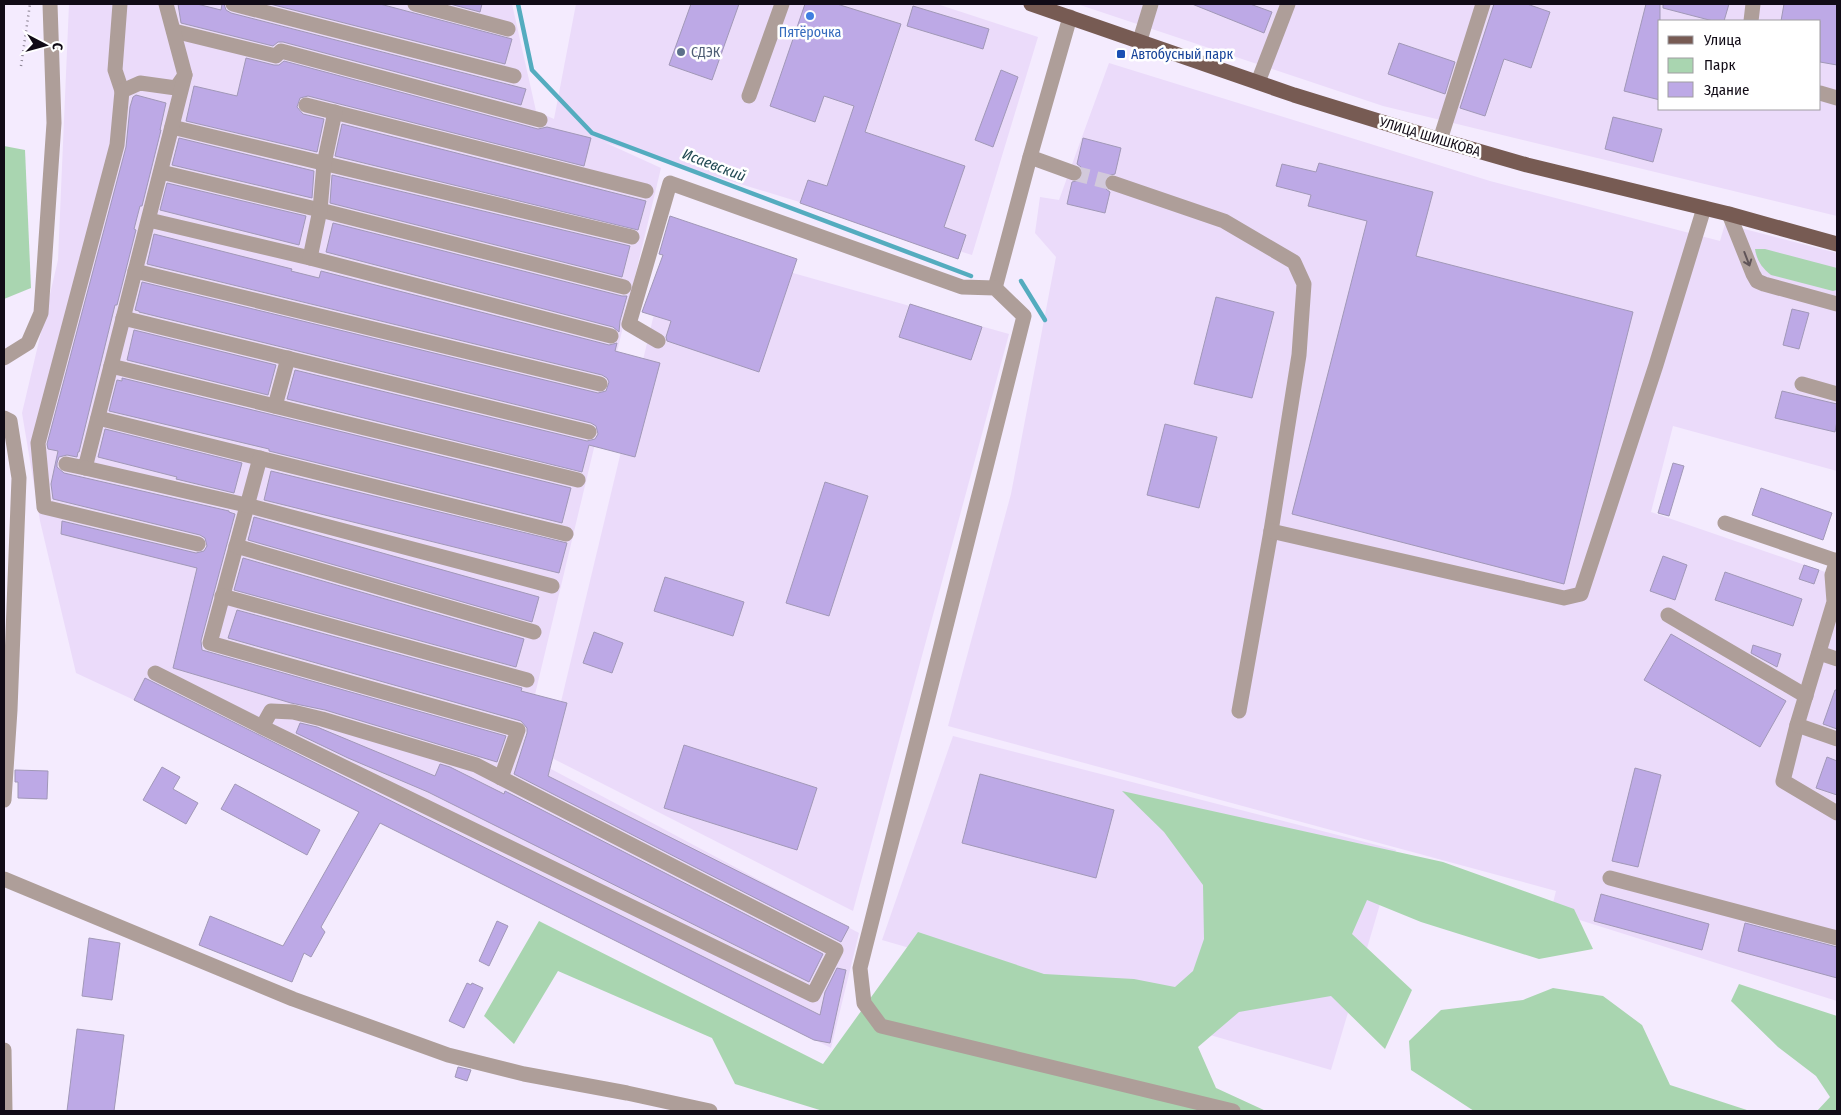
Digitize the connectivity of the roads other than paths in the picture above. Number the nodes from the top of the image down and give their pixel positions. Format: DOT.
graph roads {
  1 [pos="50,4"];
  2 [pos="120,4"];
  3 [pos="166,4"];
  4 [pos="232,4"];
  5 [pos="415,4"];
  6 [pos="782,4"];
  7 [pos="1031,4"];
  8 [pos="1152,4"];
  9 [pos="1288,4"];
  10 [pos="1483,4"];
  11 [pos="1753,4"];
  12 [pos="1070,17"];
  13 [pos="1751,20"];
  14 [pos="508,29"];
  15 [pos="174,31"];
  16 [pos="1140,40"];
  17 [pos="186,76"];
  18 [pos="514,76"];
  19 [pos="1258,82"];
  20 [pos="122,91"];
  21 [pos="1821,93"];
  22 [pos="749,96"];
  23 [pos="1837,98"];
  24 [pos="306,105"];
  25 [pos="335,112"];
  26 [pos="540,120"];
  27 [pos="172,127"];
  28 [pos="1440,140"];
  29 [pos="1030,157"];
  30 [pos="324,164"];
  31 [pos="161,172"];
  32 [pos="1074,173"];
  33 [pos="1113,183"];
  34 [pos="646,191"];
  35 [pos="1704,208"];
  36 [pos="320,210"];
  37 [pos="1729,214"];
  38 [pos="148,220"];
  39 [pos="632,238"];
  40 [pos="1837,244"];
  41 [pos="310,258"];
  42 [pos="136,271"];
  43 [pos="624,287"];
  44 [pos="995,288"];
  45 [pos="1837,304"];
  46 [pos="123,318"];
  47 [pos="611,336"];
  48 [pos="658,341"];
  49 [pos="4,358"];
  50 [pos="288,358"];
  51 [pos="111,366"];
  52 [pos="600,384"];
  53 [pos="1802,384"];
  54 [pos="1837,394"];
  55 [pos="275,406"];
  56 [pos="4,418"];
  57 [pos="98,418"];
  58 [pos="590,432"];
  59 [pos="260,458"];
  60 [pos="66,464"];
  61 [pos="85,468"];
  62 [pos="578,480"];
  63 [pos="246,505"];
  64 [pos="1725,523"];
  65 [pos="1271,531"];
  66 [pos="566,534"];
  67 [pos="198,544"];
  68 [pos="236,546"];
  69 [pos="1837,560"];
  70 [pos="552,586"];
  71 [pos="222,596"];
  72 [pos="1836,603"];
  73 [pos="1668,615"];
  74 [pos="534,632"];
  75 [pos="1819,653"];
  76 [pos="1837,659"];
  77 [pos="155,673"];
  78 [pos="527,680"];
  79 [pos="1806,696"];
  80 [pos="1239,711"];
  81 [pos="1797,725"];
  82 [pos="262,727"];
  83 [pos="1837,738"];
  84 [pos="501,778"];
  85 [pos="4,800"];
  86 [pos="1837,813"];
  87 [pos="1610,878"];
  88 [pos="4,879"];
  89 [pos="1837,938"];
  90 [pos="4,1050"];
  91 [pos="5,1111"];
  92 [pos="710,1111"];
  93 [pos="1233,1111"];
  1 -- 49 [label="street"];
  2 -- 20 [label="street"];
  3 -- 15 [label="street"];
  4 -- 18 [label="street"];
  5 -- 14 [label="street"];
  6 -- 22 [label="street"];
  7 -- 12 [label="main road, УЛИЦА ШИШКОВА"];
  8 -- 16 [label="street"];
  9 -- 19 [label="street"];
  10 -- 28 [label="street"];
  11 -- 13 [label="street"];
  12 -- 16 [label="main road, УЛИЦА ШИШКОВА"];
  12 -- 29 [label="street"];
  15 -- 17 [label="street"];
  15 -- 26 [label="street"];
  16 -- 19 [label="main road, УЛИЦА ШИШКОВА"];
  17 -- 20 [label="street"];
  17 -- 27 [label="street"];
  19 -- 28 [label="main road, УЛИЦА ШИШКОВА"];
  20 -- 67 [label="street"];
  21 -- 23 [label="street"];
  24 -- 25 [label="street"];
  25 -- 30 [label="street"];
  25 -- 34 [label="street"];
  27 -- 30 [label="street"];
  27 -- 31 [label="street"];
  28 -- 35 [label="main road, УЛИЦА ШИШКОВА"];
  29 -- 32 [label="street"];
  29 -- 44 [label="street"];
  30 -- 36 [label="street"];
  30 -- 39 [label="street"];
  31 -- 36 [label="street"];
  31 -- 38 [label="street"];
  33 -- 65 [label="street"];
  35 -- 37 [label="main road, УЛИЦА ШИШКОВА"];
  35 -- 65 [label="street"];
  36 -- 41 [label="street"];
  36 -- 43 [label="street"];
  37 -- 40 [label="main road, УЛИЦА ШИШКОВА"];
  37 -- 45 [label="street, one-way"];
  38 -- 41 [label="street"];
  38 -- 42 [label="street"];
  41 -- 47 [label="street"];
  42 -- 46 [label="street"];
  42 -- 52 [label="street"];
  44 -- 48 [label="street"];
  44 -- 93 [label="street"];
  46 -- 50 [label="street"];
  46 -- 51 [label="street"];
  50 -- 55 [label="street"];
  50 -- 58 [label="street"];
  51 -- 55 [label="street"];
  51 -- 57 [label="street"];
  53 -- 54 [label="street"];
  55 -- 62 [label="street"];
  56 -- 85 [label="street"];
  57 -- 59 [label="street"];
  57 -- 61 [label="street"];
  59 -- 63 [label="street"];
  59 -- 66 [label="street"];
  60 -- 61 [label="street"];
  61 -- 63 [label="street"];
  63 -- 68 [label="street"];
  63 -- 70 [label="street"];
  64 -- 69 [label="street"];
  65 -- 80 [label="street"];
  68 -- 71 [label="street"];
  68 -- 74 [label="street"];
  69 -- 72 [label="street"];
  71 -- 78 [label="street"];
  71 -- 84 [label="street"];
  72 -- 75 [label="street"];
  73 -- 79 [label="street"];
  75 -- 76 [label="street"];
  75 -- 79 [label="street"];
  77 -- 82 [label="street"];
  79 -- 81 [label="street"];
  81 -- 83 [label="street"];
  81 -- 86 [label="street"];
  82 -- 84 [label="street"];
  82 -- 84 [label="street"];
  87 -- 89 [label="street"];
  88 -- 92 [label="street"];
  90 -- 91 [label="street"];
}
